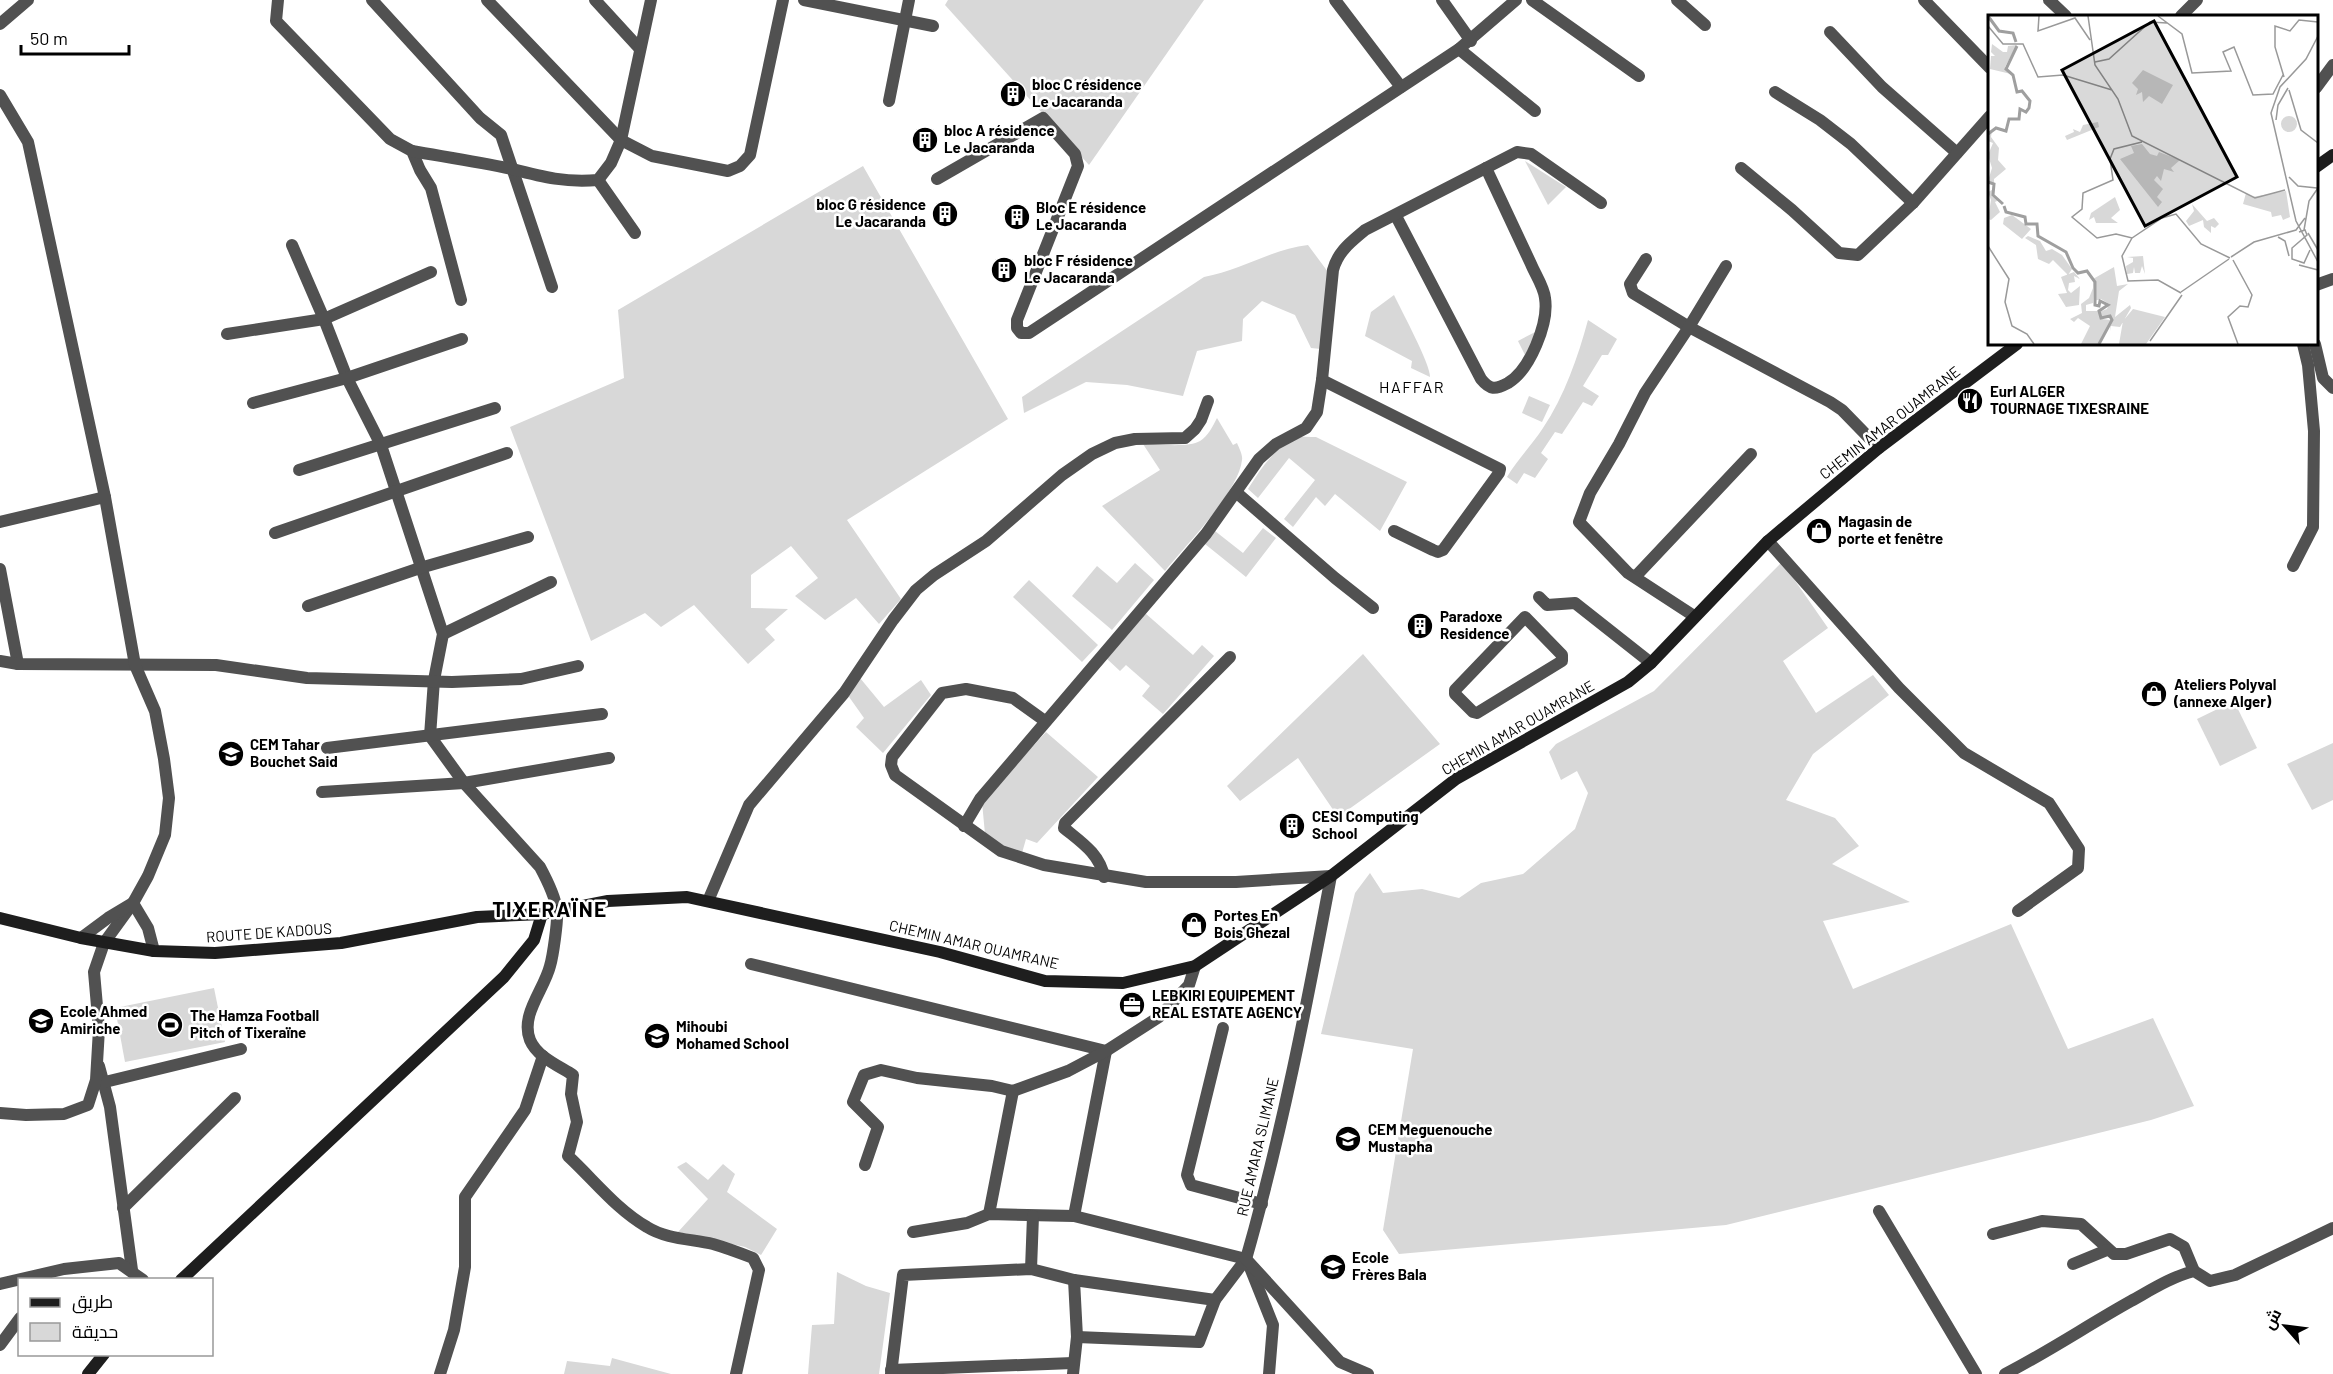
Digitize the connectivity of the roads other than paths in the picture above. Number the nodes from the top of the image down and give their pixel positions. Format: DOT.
graph roads {
  1 [pos="28,0"];
  2 [pos="278,0"];
  3 [pos="372,0"];
  4 [pos="487,0"];
  5 [pos="595,0"];
  6 [pos="651,0"];
  7 [pos="783,0"];
  8 [pos="804,0"];
  9 [pos="909,0"];
  10 [pos="1335,0"];
  11 [pos="1442,0"];
  12 [pos="1516,0"];
  13 [pos="1532,0"];
  14 [pos="1677,0"];
  15 [pos="1924,0"];
  16 [pos="2049,0"];
  17 [pos="2197,0"];
  18 [pos="2065,15"];
  19 [pos="2182,15"];
  20 [pos="905,21"];
  21 [pos="0,24"];
  22 [pos="1705,25"];
  23 [pos="933,26"];
  24 [pos="1830,32"];
  25 [pos="1471,41"];
  26 [pos="640,49"];
  27 [pos="1460,49"];
  28 [pos="2333,65"];
  29 [pos="1988,67"];
  30 [pos="1640,76"];
  31 [pos="2318,85"];
  32 [pos="1401,87"];
  33 [pos="1775,92"];
  34 [pos="0,95"];
  35 [pos="889,101"];
  36 [pos="1535,111"];
  37 [pos="1988,117"];
  38 [pos="621,140"];
  39 [pos="412,151"];
  40 [pos="1957,153"];
  41 [pos="2333,155"];
  42 [pos="2318,166"];
  43 [pos="1486,168"];
  44 [pos="1741,168"];
  45 [pos="512,169"];
  46 [pos="937,179"];
  47 [pos="598,180"];
  48 [pos="1601,203"];
  49 [pos="1913,203"];
  50 [pos="1396,216"];
  51 [pos="635,233"];
  52 [pos="292,245"];
  53 [pos="1646,259"];
  54 [pos="1726,266"];
  55 [pos="431,272"];
  56 [pos="2333,279"];
  57 [pos="2318,284"];
  58 [pos="552,287"];
  59 [pos="461,300"];
  60 [pos="324,319"];
  61 [pos="1689,327"];
  62 [pos="227,334"];
  63 [pos="462,339"];
  64 [pos="2016,345"];
  65 [pos="2303,345"];
  66 [pos="2315,345"];
  67 [pos="347,378"];
  68 [pos="1322,380"];
  69 [pos="2333,388"];
  70 [pos="1208,401"];
  71 [pos="252,403"];
  72 [pos="495,408"];
  73 [pos="381,445"];
  74 [pos="1879,448"];
  75 [pos="507,453"];
  76 [pos="1751,454"];
  77 [pos="299,470"];
  78 [pos="398,491"];
  79 [pos="1237,493"];
  80 [pos="105,497"];
  81 [pos="0,522"];
  82 [pos="1394,531"];
  83 [pos="275,533"];
  84 [pos="528,537"];
  85 [pos="1768,541"];
  86 [pos="2293,566"];
  87 [pos="420,568"];
  88 [pos="0,569"];
  89 [pos="1635,577"];
  90 [pos="551,582"];
  91 [pos="1539,597"];
  92 [pos="308,606"];
  93 [pos="1373,608"];
  94 [pos="1525,616"];
  95 [pos="1694,616"];
  96 [pos="443,634"];
  97 [pos="1230,657"];
  98 [pos="0,661"];
  99 [pos="1651,663"];
  100 [pos="18,664"];
  101 [pos="135,665"];
  102 [pos="578,666"];
  103 [pos="435,680"];
  104 [pos="602,714"];
  105 [pos="1045,721"];
  106 [pos="430,736"];
  107 [pos="327,748"];
  108 [pos="609,758"];
  109 [pos="464,783"];
  110 [pos="322,792"];
  111 [pos="964,826"];
  112 [pos="1331,876"];
  113 [pos="1104,877"];
  114 [pos="708,901"];
  115 [pos="133,903"];
  116 [pos="2018,910"];
  117 [pos="557,911"];
  118 [pos="542,914"];
  119 [pos="0,918"];
  120 [pos="81,938"];
  121 [pos="104,943"];
  122 [pos="154,951"];
  123 [pos="751,964"];
  124 [pos="1195,966"];
  125 [pos="1223,1028"];
  126 [pos="241,1048"];
  127 [pos="1106,1051"];
  128 [pos="543,1056"];
  129 [pos="97,1059"];
  130 [pos="105,1082"];
  131 [pos="1013,1091"];
  132 [pos="235,1098"];
  133 [pos="0,1113"];
  134 [pos="866,1165"];
  135 [pos="1262,1204"];
  136 [pos="123,1208"];
  137 [pos="1879,1212"];
  138 [pos="989,1214"];
  139 [pos="1033,1216"];
  140 [pos="1074,1216"];
  141 [pos="2333,1228"];
  142 [pos="913,1232"];
  143 [pos="1993,1234"];
  144 [pos="2107,1250"];
  145 [pos="1246,1259"];
  146 [pos="2073,1264"];
  147 [pos="1031,1269"];
  148 [pos="132,1270"];
  149 [pos="2194,1271"];
  150 [pos="28,1278"];
  151 [pos="141,1278"];
  152 [pos="183,1278"];
  153 [pos="18,1280"];
  154 [pos="1074,1280"];
  155 [pos="0,1284"];
  156 [pos="1215,1300"];
  157 [pos="18,1321"];
  158 [pos="1077,1337"];
  159 [pos="0,1346"];
  160 [pos="102,1356"];
  161 [pos="1073,1369"];
  162 [pos="891,1372"];
  163 [pos="88,1374"];
  164 [pos="441,1374"];
  165 [pos="736,1374"];
  166 [pos="1269,1374"];
  167 [pos="1368,1374"];
  168 [pos="1976,1374"];
  169 [pos="2005,1374"];
  1 -- 21 [label="street"];
  2 -- 39 [label="street"];
  3 -- 45 [label="street"];
  4 -- 38 [label="street"];
  5 -- 26 [label="street"];
  6 -- 26 [label="street"];
  7 -- 38 [label="street"];
  8 -- 20 [label="street"];
  9 -- 20 [label="street"];
  10 -- 32 [label="street"];
  11 -- 25 [label="street"];
  12 -- 25 [label="street"];
  13 -- 30 [label="street"];
  14 -- 22 [label="street"];
  15 -- 29 [label="street"];
  16 -- 18 [label="street"];
  17 -- 19 [label="street"];
  20 -- 23 [label="street"];
  20 -- 35 [label="street"];
  24 -- 40 [label="street"];
  25 -- 27 [label="street"];
  26 -- 38 [label="street"];
  27 -- 32 [label="street"];
  27 -- 36 [label="street"];
  28 -- 31 [label="street"];
  32 -- 46 [label="street"];
  33 -- 49 [label="street"];
  34 -- 80 [label="street"];
  37 -- 40 [label="street"];
  38 -- 47 [label="street"];
  39 -- 45 [label="street"];
  39 -- 59 [label="street"];
  40 -- 49 [label="street"];
  41 -- 42 [label="main road"];
  43 -- 48 [label="street"];
  43 -- 50 [label="street"];
  43 -- 50 [label="street"];
  44 -- 49 [label="street"];
  45 -- 47 [label="street"];
  45 -- 58 [label="street"];
  47 -- 51 [label="street"];
  50 -- 68 [label="street"];
  52 -- 60 [label="street"];
  53 -- 61 [label="street"];
  54 -- 61 [label="street"];
  55 -- 60 [label="street"];
  56 -- 57 [label="street"];
  60 -- 62 [label="street"];
  60 -- 67 [label="street"];
  61 -- 74 [label="street"];
  61 -- 89 [label="street"];
  63 -- 67 [label="street"];
  64 -- 74 [label="main road, CHEMIN AMAR OUAMRANE"];
  65 -- 86 [label="street"];
  66 -- 69 [label="street"];
  67 -- 71 [label="street"];
  67 -- 73 [label="street"];
  68 -- 79 [label="street"];
  68 -- 82 [label="street"];
  70 -- 114 [label="street"];
  72 -- 73 [label="street"];
  73 -- 77 [label="street"];
  73 -- 78 [label="street"];
  74 -- 85 [label="main road, CHEMIN AMAR OUAMRANE"];
  75 -- 78 [label="street"];
  76 -- 89 [label="street"];
  78 -- 83 [label="street"];
  78 -- 87 [label="street"];
  79 -- 93 [label="street"];
  79 -- 105 [label="street"];
  80 -- 81 [label="street"];
  80 -- 101 [label="street"];
  84 -- 87 [label="street"];
  85 -- 95 [label="main road, CHEMIN AMAR OUAMRANE"];
  85 -- 116 [label="street"];
  87 -- 92 [label="street"];
  87 -- 96 [label="street"];
  88 -- 100 [label="street"];
  89 -- 95 [label="street"];
  90 -- 96 [label="street"];
  91 -- 99 [label="street"];
  94 -- 94 [label="street"];
  95 -- 99 [label="main road, CHEMIN AMAR OUAMRANE"];
  96 -- 103 [label="street"];
  97 -- 113 [label="street"];
  98 -- 100 [label="street"];
  99 -- 112 [label="main road, CHEMIN AMAR OUAMRANE"];
  100 -- 101 [label="street"];
  101 -- 103 [label="street"];
  101 -- 115 [label="street"];
  102 -- 103 [label="street"];
  103 -- 106 [label="street"];
  104 -- 106 [label="street"];
  105 -- 111 [label="street"];
  105 -- 111 [label="street"];
  106 -- 107 [label="street"];
  106 -- 109 [label="street"];
  108 -- 109 [label="street"];
  109 -- 110 [label="street"];
  109 -- 117 [label="street"];
  111 -- 113 [label="street"];
  112 -- 113 [label="street"];
  112 -- 124 [label="main road, CHEMIN AMAR OUAMRANE"];
  112 -- 135 [label="street, RUE AMARA SLIMANE"];
  114 -- 117 [label="main road, CHEMIN AMAR OUAMRANE"];
  114 -- 124 [label="main road, CHEMIN AMAR OUAMRANE"];
  115 -- 120 [label="street"];
  115 -- 121 [label="street"];
  115 -- 122 [label="street"];
  117 -- 118 [label="main road, CHEMIN AMAR OUAMRANE"];
  117 -- 128 [label="street"];
  118 -- 122 [label="main road, ROUTE DE KADOUS"];
  118 -- 152 [label="main road"];
  119 -- 120 [label="main road, ROUTE DE KADOUS"];
  120 -- 121 [label="main road, ROUTE DE KADOUS"];
  121 -- 122 [label="main road, ROUTE DE KADOUS"];
  121 -- 129 [label="street"];
  123 -- 127 [label="street"];
  124 -- 127 [label="street"];
  125 -- 135 [label="street"];
  126 -- 130 [label="street"];
  127 -- 131 [label="street"];
  127 -- 140 [label="street"];
  128 -- 164 [label="street"];
  128 -- 165 [label="street"];
  129 -- 130 [label="street"];
  129 -- 133 [label="street"];
  130 -- 136 [label="street"];
  131 -- 134 [label="street"];
  131 -- 138 [label="street"];
  132 -- 136 [label="street"];
  135 -- 145 [label="street, RUE AMARA SLIMANE"];
  136 -- 148 [label="street"];
  137 -- 168 [label="street"];
  138 -- 139 [label="street"];
  138 -- 142 [label="street"];
  139 -- 140 [label="street"];
  139 -- 147 [label="street"];
  140 -- 145 [label="street"];
  141 -- 149 [label="street"];
  143 -- 144 [label="street"];
  144 -- 146 [label="street"];
  144 -- 149 [label="street"];
  145 -- 156 [label="street"];
  145 -- 166 [label="street"];
  145 -- 167 [label="street"];
  147 -- 154 [label="street"];
  147 -- 162 [label="street"];
  148 -- 150 [label="street"];
  148 -- 151 [label="street"];
  149 -- 169 [label="street"];
  153 -- 155 [label="street"];
  154 -- 156 [label="street"];
  154 -- 158 [label="street"];
  156 -- 158 [label="street"];
  157 -- 159 [label="street"];
  158 -- 161 [label="street"];
  160 -- 163 [label="main road"];
  161 -- 162 [label="street"];
}
